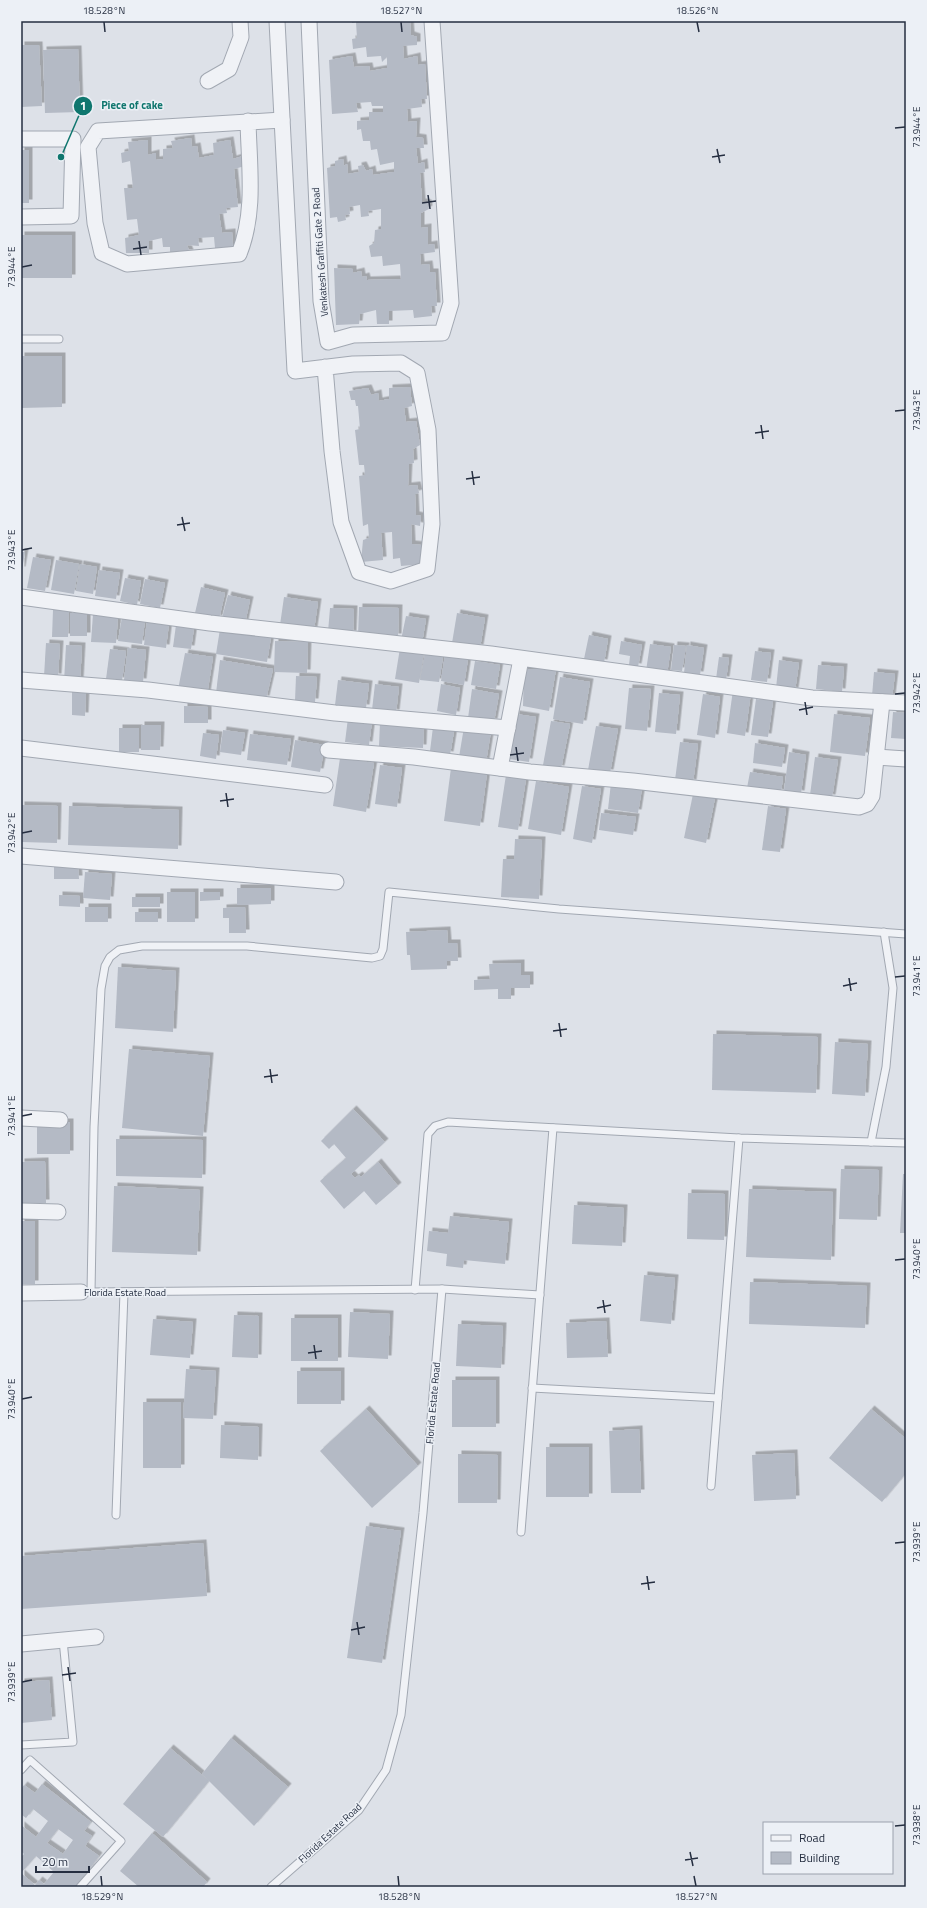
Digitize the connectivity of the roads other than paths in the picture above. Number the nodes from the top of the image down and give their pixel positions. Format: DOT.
graph roads {
  1 [pos="240,21"];
  2 [pos="277,21"];
  3 [pos="309,21"];
  4 [pos="432,21"];
  5 [pos="208,81"];
  6 [pos="282,120"];
  7 [pos="248,121"];
  8 [pos="21,139"];
  9 [pos="21,217"];
  10 [pos="21,339"];
  11 [pos="59,339"];
  12 [pos="325,367"];
  13 [pos="21,597"];
  14 [pos="521,659"];
  15 [pos="21,680"];
  16 [pos="882,702"];
  17 [pos="906,703"];
  18 [pos="508,728"];
  19 [pos="21,748"];
  20 [pos="328,750"];
  21 [pos="876,757"];
  22 [pos="906,759"];
  23 [pos="500,768"];
  24 [pos="325,785"];
  25 [pos="21,856"];
  26 [pos="336,882"];
  27 [pos="884,932"];
  28 [pos="906,934"];
  29 [pos="21,1118"];
  30 [pos="60,1120"];
  31 [pos="554,1128"];
  32 [pos="739,1138"];
  33 [pos="870,1142"];
  34 [pos="906,1143"];
  35 [pos="21,1211"];
  36 [pos="58,1212"];
  37 [pos="442,1289"];
  38 [pos="415,1290"];
  39 [pos="86,1292"];
  40 [pos="124,1292"];
  41 [pos="21,1293"];
  42 [pos="540,1295"];
  43 [pos="532,1388"];
  44 [pos="718,1398"];
  45 [pos="710,1486"];
  46 [pos="116,1515"];
  47 [pos="520,1532"];
  48 [pos="96,1637"];
  49 [pos="64,1640"];
  50 [pos="21,1644"];
  51 [pos="21,1745"];
  52 [pos="21,1770"];
  53 [pos="80,1887"];
  54 [pos="271,1887"];
  1 -- 5 [label="street"];
  2 -- 6 [label="street"];
  3 -- 4 [label="street, Venkatesh Graffiti Gate 2 Road"];
  6 -- 7 [label="street"];
  6 -- 12 [label="street"];
  7 -- 7 [label="street"];
  8 -- 9 [label="street"];
  10 -- 11 [label="lane"];
  12 -- 12 [label="street"];
  13 -- 14 [label="street"];
  14 -- 16 [label="street"];
  14 -- 18 [label="street"];
  15 -- 18 [label="street"];
  16 -- 17 [label="street"];
  16 -- 21 [label="street"];
  18 -- 23 [label="street"];
  19 -- 24 [label="street"];
  20 -- 23 [label="street"];
  21 -- 22 [label="street"];
  21 -- 23 [label="street"];
  25 -- 26 [label="street"];
  27 -- 28 [label="lane"];
  27 -- 33 [label="lane"];
  27 -- 39 [label="lane"];
  29 -- 30 [label="street"];
  31 -- 32 [label="lane"];
  31 -- 38 [label="lane"];
  31 -- 42 [label="lane"];
  32 -- 33 [label="lane"];
  32 -- 44 [label="lane"];
  33 -- 34 [label="lane"];
  35 -- 36 [label="street"];
  37 -- 38 [label="lane, Florida Estate Road"];
  37 -- 42 [label="lane"];
  37 -- 54 [label="lane, Florida Estate Road"];
  38 -- 40 [label="lane, Florida Estate Road"];
  39 -- 40 [label="lane, Florida Estate Road"];
  39 -- 41 [label="street, Florida Estate Road"];
  40 -- 46 [label="lane"];
  42 -- 43 [label="lane"];
  43 -- 44 [label="lane"];
  43 -- 47 [label="lane"];
  44 -- 45 [label="lane"];
  48 -- 49 [label="street"];
  49 -- 50 [label="street"];
  49 -- 51 [label="lane"];
  52 -- 53 [label="lane"];
}
